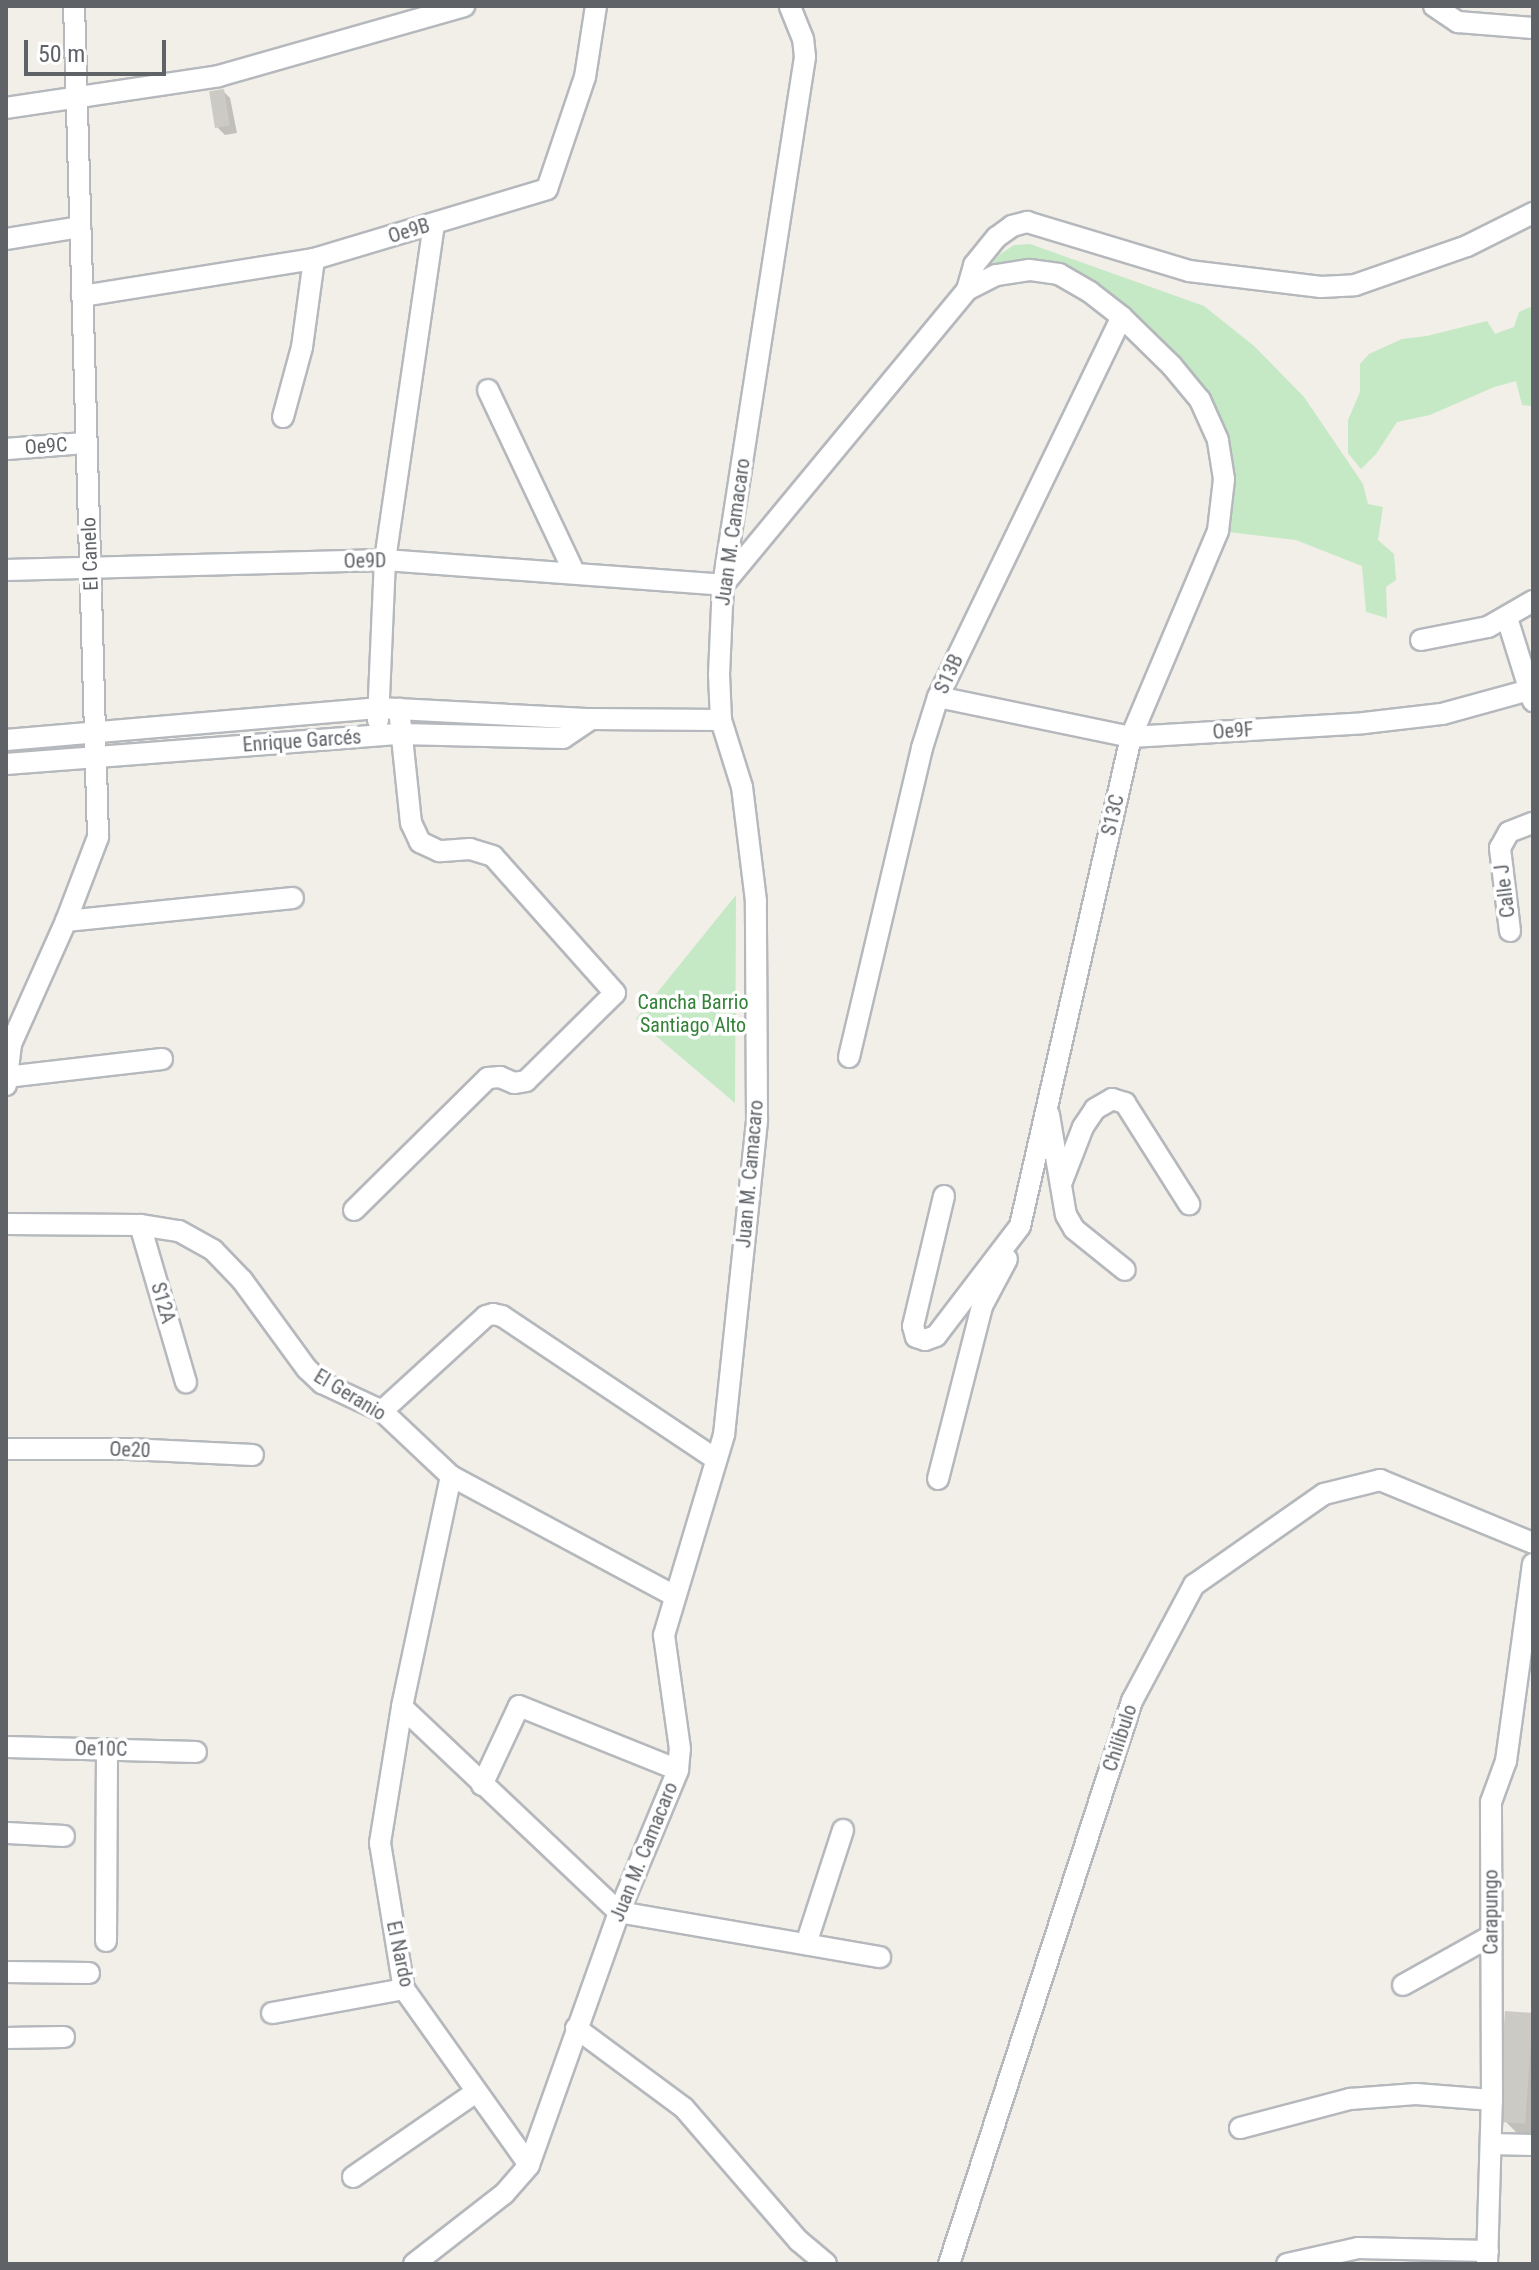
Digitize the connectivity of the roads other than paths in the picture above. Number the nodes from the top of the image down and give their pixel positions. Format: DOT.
graph roads {
  1 [pos="74,6"];
  2 [pos="464,6"];
  3 [pos="596,6"];
  4 [pos="790,6"];
  5 [pos="1434,6"];
  6 [pos="1533,28"];
  7 [pos="77,98"];
  8 [pos="6,108"];
  9 [pos="1533,213"];
  10 [pos="434,224"];
  11 [pos="80,227"];
  12 [pos="6,239"];
  13 [pos="314,259"];
  14 [pos="967,290"];
  15 [pos="82,296"];
  16 [pos="1122,317"];
  17 [pos="488,390"];
  18 [pos="283,417"];
  19 [pos="85,443"];
  20 [pos="6,449"];
  21 [pos="385,560"];
  22 [pos="90,568"];
  23 [pos="6,570"];
  24 [pos="574,572"];
  25 [pos="723,585"];
  26 [pos="1533,601"];
  27 [pos="1507,618"];
  28 [pos="1421,640"];
  29 [pos="1531,696"];
  30 [pos="938,697"];
  31 [pos="378,708"];
  32 [pos="399,709"];
  33 [pos="591,719"];
  34 [pos="721,720"];
  35 [pos="97,733"];
  36 [pos="400,734"];
  37 [pos="377,736"];
  38 [pos="1131,737"];
  39 [pos="6,740"];
  40 [pos="98,756"];
  41 [pos="6,764"];
  42 [pos="1533,823"];
  43 [pos="293,898"];
  44 [pos="66,921"];
  45 [pos="1510,931"];
  46 [pos="849,1057"];
  47 [pos="162,1059"];
  48 [pos="6,1077"];
  49 [pos="6,1085"];
  50 [pos="1047,1106"];
  51 [pos="1061,1184"];
  52 [pos="944,1196"];
  53 [pos="1189,1204"];
  54 [pos="354,1210"];
  55 [pos="6,1224"];
  56 [pos="140,1225"];
  57 [pos="1020,1226"];
  58 [pos="1125,1270"];
  59 [pos="186,1382"];
  60 [pos="382,1411"];
  61 [pos="6,1449"];
  62 [pos="253,1455"];
  63 [pos="716,1459"];
  64 [pos="451,1476"];
  65 [pos="938,1479"];
  66 [pos="1533,1543"];
  67 [pos="1533,1564"];
  68 [pos="675,1596"];
  69 [pos="402,1707"];
  70 [pos="6,1747"];
  71 [pos="107,1749"];
  72 [pos="196,1752"];
  73 [pos="678,1770"];
  74 [pos="482,1785"];
  75 [pos="843,1830"];
  76 [pos="6,1833"];
  77 [pos="64,1836"];
  78 [pos="619,1912"];
  79 [pos="1491,1936"];
  80 [pos="106,1941"];
  81 [pos="806,1944"];
  82 [pos="880,1957"];
  83 [pos="6,1972"];
  84 [pos="89,1973"];
  85 [pos="1403,1985"];
  86 [pos="404,1989"];
  87 [pos="272,2013"];
  88 [pos="576,2028"];
  89 [pos="64,2037"];
  90 [pos="6,2038"];
  91 [pos="476,2092"];
  92 [pos="1492,2100"];
  93 [pos="1240,2128"];
  94 [pos="1491,2144"];
  95 [pos="1533,2145"];
  96 [pos="529,2165"];
  97 [pos="353,2177"];
  98 [pos="1487,2257"];
  99 [pos="414,2264"];
  100 [pos="826,2264"];
  101 [pos="949,2264"];
  102 [pos="1287,2264"];
  1 -- 7 [label="street, El Canelo"];
  2 -- 7 [label="street"];
  3 -- 10 [label="street, Oe9B"];
  4 -- 25 [label="street, Juan M. Camacaro"];
  5 -- 6 [label="street"];
  7 -- 8 [label="street"];
  7 -- 11 [label="street, El Canelo"];
  9 -- 14 [label="street"];
  10 -- 13 [label="street, Oe9B"];
  10 -- 21 [label="street"];
  11 -- 12 [label="street"];
  11 -- 15 [label="street, El Canelo"];
  13 -- 15 [label="street, Oe9B"];
  13 -- 18 [label="street"];
  14 -- 16 [label="street, S13C"];
  14 -- 25 [label="street"];
  15 -- 19 [label="street, El Canelo"];
  16 -- 30 [label="street, S13B"];
  16 -- 38 [label="street, S13C"];
  17 -- 24 [label="street"];
  19 -- 20 [label="street, Oe9C"];
  19 -- 22 [label="street, El Canelo"];
  21 -- 22 [label="street, Oe9D"];
  21 -- 24 [label="street, Oe9D"];
  21 -- 31 [label="street"];
  22 -- 23 [label="street, Oe9D"];
  22 -- 35 [label="street, El Canelo"];
  24 -- 25 [label="street, Oe9D"];
  25 -- 34 [label="street, Juan M. Camacaro"];
  26 -- 27 [label="street"];
  27 -- 28 [label="street"];
  27 -- 29 [label="street"];
  29 -- 38 [label="street, Oe9F"];
  30 -- 38 [label="street, Oe9F"];
  30 -- 46 [label="street, S13B"];
  31 -- 32 [label="street, Enrique Garcés"];
  31 -- 35 [label="street, Enrique Garcés"];
  31 -- 37 [label="street"];
  32 -- 33 [label="street, Enrique Garcés"];
  32 -- 36 [label="street"];
  33 -- 34 [label="street, Enrique Garcés"];
  33 -- 36 [label="street, Enrique Garcés"];
  34 -- 63 [label="street, Juan M. Camacaro"];
  35 -- 39 [label="street, Enrique Garcés"];
  35 -- 40 [label="street, El Canelo"];
  36 -- 37 [label="street, Enrique Garcés"];
  36 -- 54 [label="street"];
  37 -- 40 [label="street, Enrique Garcés"];
  38 -- 50 [label="street, S13C"];
  40 -- 41 [label="street, Enrique Garcés"];
  40 -- 44 [label="street, El Canelo"];
  42 -- 45 [label="street, Calle J"];
  43 -- 44 [label="street"];
  44 -- 48 [label="street, El Canelo"];
  47 -- 48 [label="street"];
  48 -- 49 [label="street, El Canelo"];
  50 -- 51 [label="street"];
  50 -- 57 [label="street, S13C"];
  51 -- 53 [label="street"];
  51 -- 58 [label="street"];
  52 -- 57 [label="street, S13C"];
  55 -- 56 [label="street, El Geranio"];
  56 -- 59 [label="street, S12A"];
  56 -- 60 [label="street, El Geranio"];
  57 -- 65 [label="street"];
  60 -- 63 [label="street"];
  60 -- 64 [label="street, El Geranio"];
  61 -- 62 [label="street, Oe20"];
  63 -- 68 [label="street, Juan M. Camacaro"];
  64 -- 68 [label="street, El Geranio"];
  64 -- 69 [label="street"];
  66 -- 101 [label="street, Chilibulo"];
  67 -- 79 [label="street, Carapungo"];
  68 -- 73 [label="street, Juan M. Camacaro"];
  69 -- 74 [label="street"];
  69 -- 86 [label="street, El Nardo"];
  70 -- 71 [label="street, Oe10C"];
  71 -- 72 [label="street, Oe10C"];
  71 -- 80 [label="street"];
  73 -- 74 [label="street"];
  73 -- 78 [label="street, Juan M. Camacaro"];
  74 -- 78 [label="street"];
  75 -- 81 [label="street"];
  76 -- 77 [label="street"];
  78 -- 81 [label="street"];
  78 -- 88 [label="street, Juan M. Camacaro"];
  79 -- 85 [label="street"];
  79 -- 92 [label="street, Carapungo"];
  81 -- 82 [label="street"];
  83 -- 84 [label="street"];
  86 -- 87 [label="street"];
  86 -- 91 [label="street, El Nardo"];
  88 -- 96 [label="street, Juan M. Camacaro"];
  88 -- 100 [label="street"];
  89 -- 90 [label="street"];
  91 -- 96 [label="street, El Nardo"];
  91 -- 97 [label="street"];
  92 -- 93 [label="street"];
  92 -- 94 [label="street, Carapungo"];
  94 -- 95 [label="street"];
  94 -- 98 [label="street, Carapungo"];
  96 -- 99 [label="street, Juan M. Camacaro"];
  98 -- 102 [label="street"];
}
